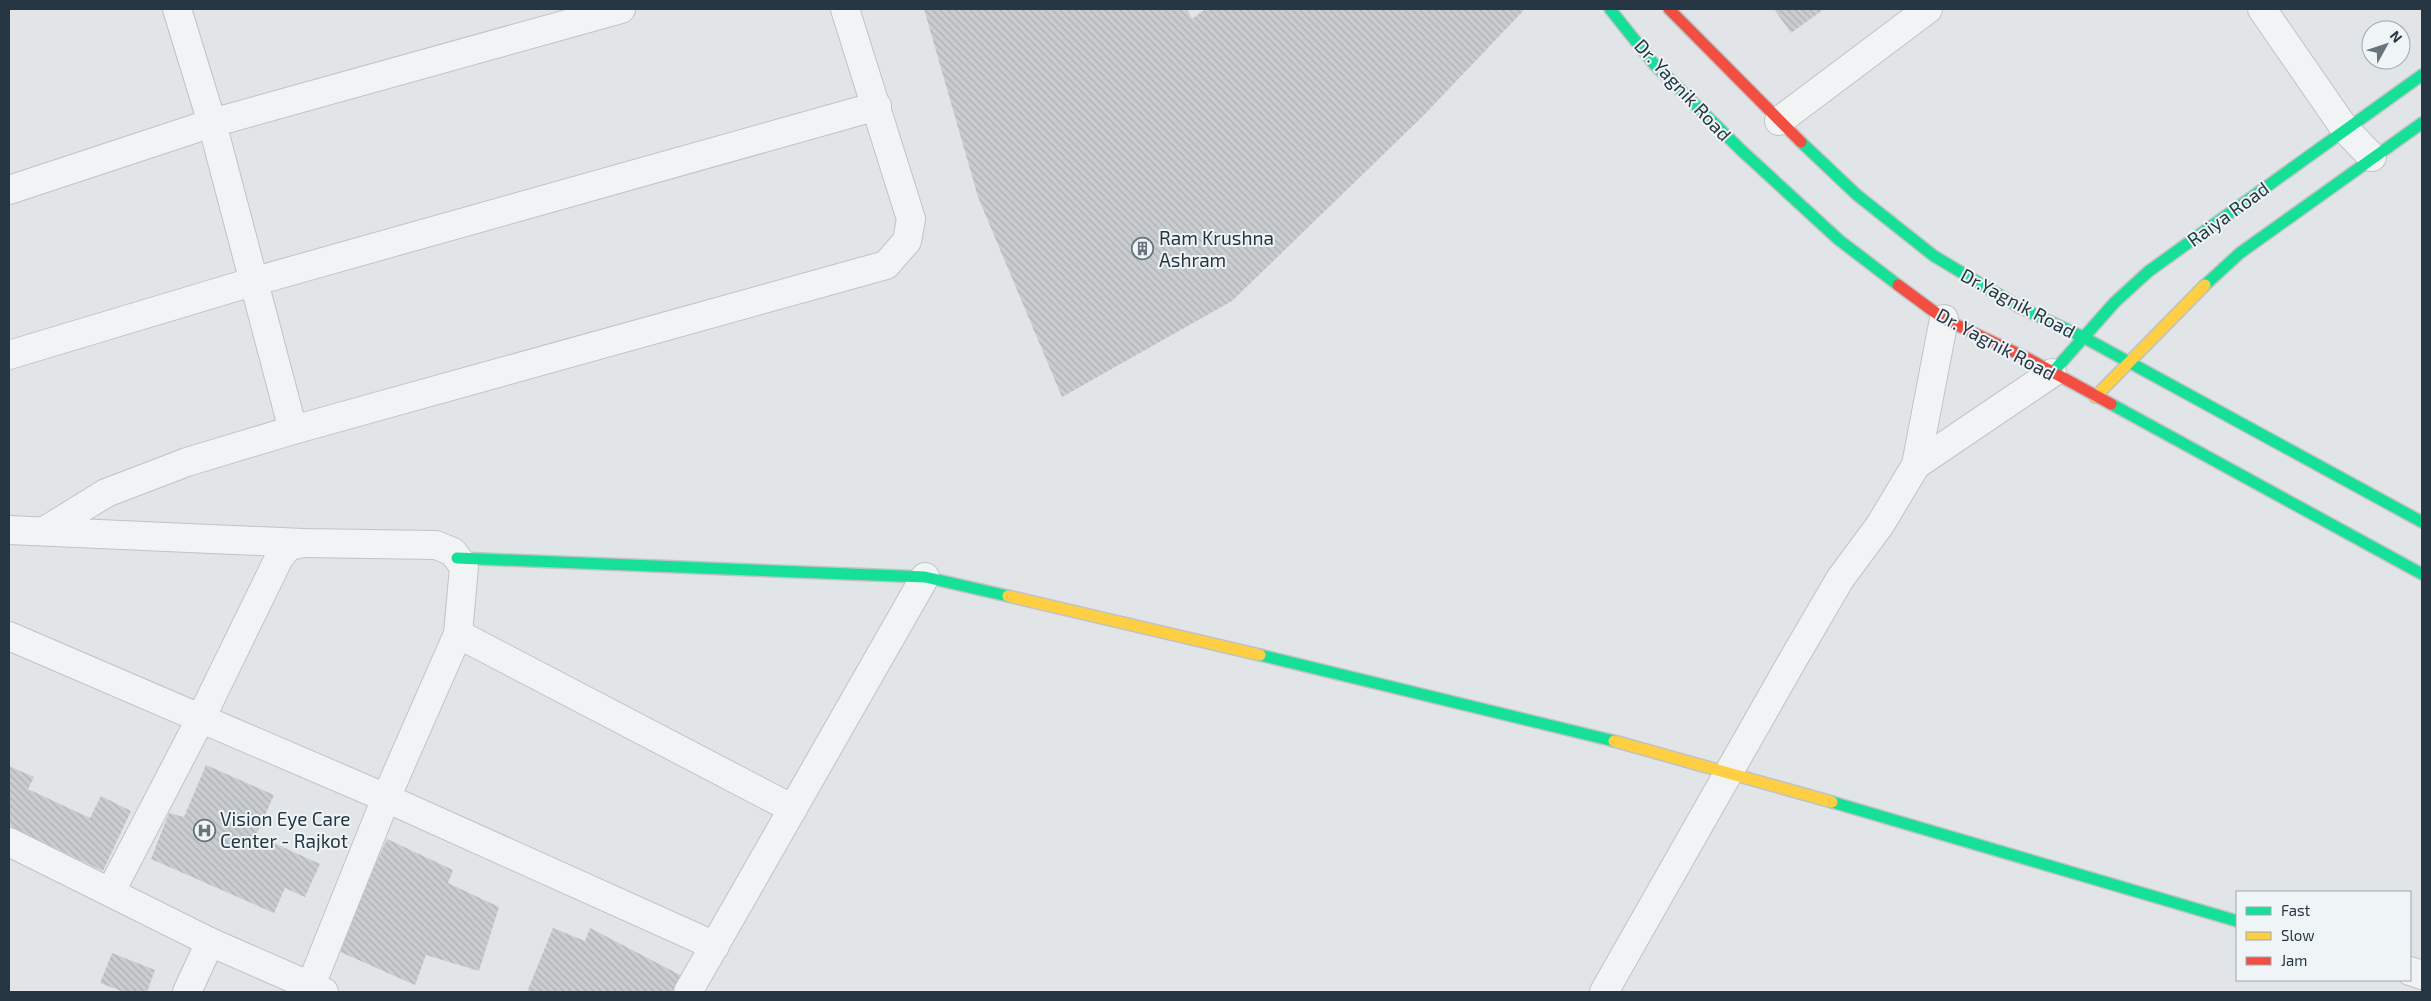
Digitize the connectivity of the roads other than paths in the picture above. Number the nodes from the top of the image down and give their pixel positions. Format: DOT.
graph roads {
  1 [pos="177,9"];
  2 [pos="621,9"];
  3 [pos="845,9"];
  4 [pos="1610,9"];
  5 [pos="1669,9"];
  6 [pos="1928,9"];
  7 [pos="2262,9"];
  8 [pos="2422,75"];
  9 [pos="877,106"];
  10 [pos="1779,121"];
  11 [pos="212,123"];
  12 [pos="2422,123"];
  13 [pos="2345,129"];
  14 [pos="2372,157"];
  15 [pos="9,190"];
  16 [pos="252,282"];
  17 [pos="1944,319"];
  18 [pos="2083,337"];
  19 [pos="9,355"];
  20 [pos="2129,362"];
  21 [pos="2052,373"];
  22 [pos="2095,397"];
  23 [pos="293,430"];
  24 [pos="1916,465"];
  25 [pos="2422,522"];
  26 [pos="9,530"];
  27 [pos="46,530"];
  28 [pos="303,543"];
  29 [pos="457,558"];
  30 [pos="2422,574"];
  31 [pos="925,577"];
  32 [pos="458,634"];
  33 [pos="9,636"];
  34 [pos="201,718"];
  35 [pos="1729,772"];
  36 [pos="386,798"];
  37 [pos="792,809"];
  38 [pos="9,842"];
  39 [pos="111,891"];
  40 [pos="2236,921"];
  41 [pos="210,942"];
  42 [pos="715,946"];
  43 [pos="317,989"];
  44 [pos="187,992"];
  45 [pos="688,992"];
  46 [pos="1604,992"];
  1 -- 11 [label="street"];
  2 -- 11 [label="street"];
  3 -- 9 [label="street"];
  4 -- 17 [label="street, Dr. Yagnik Road"];
  5 -- 10 [label="street, Dr.Yagnik Road"];
  6 -- 10 [label="street"];
  7 -- 13 [label="street"];
  8 -- 13 [label="street, Raiya Road"];
  9 -- 16 [label="street"];
  9 -- 23 [label="street"];
  10 -- 18 [label="street, Dr.Yagnik Road"];
  11 -- 15 [label="street"];
  11 -- 16 [label="street"];
  12 -- 14 [label="street, Raiya Road"];
  13 -- 14 [label="street"];
  13 -- 18 [label="street, Raiya Road"];
  14 -- 20 [label="street, Raiya Road"];
  16 -- 19 [label="street"];
  16 -- 23 [label="street"];
  17 -- 21 [label="street, Dr. Yagnik Road"];
  17 -- 24 [label="street"];
  18 -- 20 [label="street, Dr.Yagnik Road"];
  18 -- 21 [label="street, Raiya Road"];
  20 -- 22 [label="street, Raiya Road"];
  20 -- 25 [label="street, Dr.Yagnik Road"];
  21 -- 22 [label="street, Dr. Yagnik Road"];
  21 -- 24 [label="street"];
  22 -- 30 [label="street, Dr. Yagnik Road"];
  23 -- 27 [label="street"];
  24 -- 35 [label="street"];
  26 -- 27 [label="street"];
  27 -- 28 [label="street"];
  28 -- 29 [label="street"];
  28 -- 34 [label="street"];
  29 -- 31 [label="street"];
  29 -- 32 [label="street"];
  31 -- 35 [label="street"];
  31 -- 37 [label="street"];
  32 -- 36 [label="street"];
  32 -- 37 [label="street"];
  33 -- 34 [label="street"];
  34 -- 36 [label="street"];
  34 -- 39 [label="street"];
  35 -- 40 [label="street"];
  35 -- 46 [label="street"];
  36 -- 42 [label="street"];
  36 -- 43 [label="street"];
  37 -- 42 [label="street"];
  38 -- 39 [label="street"];
  39 -- 41 [label="street"];
  41 -- 43 [label="street"];
  41 -- 44 [label="street"];
  42 -- 45 [label="street"];
}
